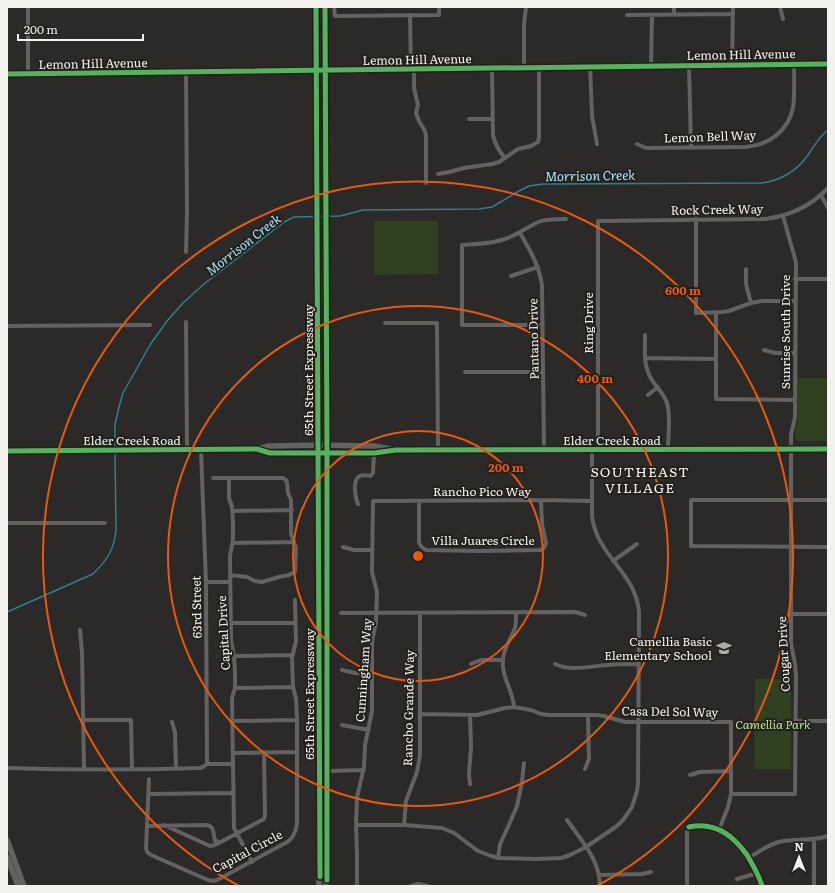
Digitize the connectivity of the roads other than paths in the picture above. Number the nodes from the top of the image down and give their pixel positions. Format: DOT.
graph roads {
  1 [pos="28,7"];
  2 [pos="316,7"];
  3 [pos="325,7"];
  4 [pos="334,7"];
  5 [pos="439,7"];
  6 [pos="526,7"];
  7 [pos="674,7"];
  8 [pos="733,7"];
  9 [pos="780,7"];
  10 [pos="733,14"];
  11 [pos="410,15"];
  12 [pos="627,15"];
  13 [pos="652,15"];
  14 [pos="674,15"];
  15 [pos="783,19"];
  16 [pos="732,64"];
  17 [pos="794,64"];
  18 [pos="828,64"];
  19 [pos="651,65"];
  20 [pos="689,65"];
  21 [pos="590,66"];
  22 [pos="524,67"];
  23 [pos="539,67"];
  24 [pos="492,68"];
  25 [pos="413,69"];
  26 [pos="317,70"];
  27 [pos="325,70"];
  28 [pos="186,71"];
  29 [pos="28,73"];
  30 [pos="7,74"];
  31 [pos="469,119"];
  32 [pos="492,119"];
  33 [pos="597,144"];
  34 [pos="637,144"];
  35 [pos="691,148"];
  36 [pos="505,158"];
  37 [pos="438,174"];
  38 [pos="426,183"];
  39 [pos="828,188"];
  40 [pos="821,195"];
  41 [pos="828,208"];
  42 [pos="783,216"];
  43 [pos="566,219"];
  44 [pos="696,220"];
  45 [pos="598,221"];
  46 [pos="520,233"];
  47 [pos="186,252"];
  48 [pos="538,267"];
  49 [pos="746,268"];
  50 [pos="511,276"];
  51 [pos="795,279"];
  52 [pos="828,279"];
  53 [pos="795,301"];
  54 [pos="751,303"];
  55 [pos="716,312"];
  56 [pos="186,322"];
  57 [pos="385,322"];
  58 [pos="150,324"];
  59 [pos="543,325"];
  60 [pos="7,326"];
  61 [pos="645,335"];
  62 [pos="764,350"];
  63 [pos="795,353"];
  64 [pos="645,358"];
  65 [pos="716,359"];
  66 [pos="465,372"];
  67 [pos="543,372"];
  68 [pos="658,387"];
  69 [pos="648,395"];
  70 [pos="795,400"];
  71 [pos="318,445"];
  72 [pos="327,445"];
  73 [pos="257,449"];
  74 [pos="792,449"];
  75 [pos="828,449"];
  76 [pos="187,450"];
  77 [pos="201,450"];
  78 [pos="396,450"];
  79 [pos="438,450"];
  80 [pos="544,450"];
  81 [pos="595,450"];
  82 [pos="668,450"];
  83 [pos="7,451"];
  84 [pos="319,453"];
  85 [pos="327,453"];
  86 [pos="374,453"];
  87 [pos="213,478"];
  88 [pos="229,478"];
  89 [pos="541,500"];
  90 [pos="791,500"];
  91 [pos="828,500"];
  92 [pos="419,501"];
  93 [pos="592,501"];
  94 [pos="373,502"];
  95 [pos="358,504"];
  96 [pos="292,510"];
  97 [pos="232,511"];
  98 [pos="7,523"];
  99 [pos="105,523"];
  100 [pos="294,542"];
  101 [pos="232,543"];
  102 [pos="637,544"];
  103 [pos="343,547"];
  104 [pos="791,547"];
  105 [pos="828,547"];
  106 [pos="372,550"];
  107 [pos="613,561"];
  108 [pos="230,575"];
  109 [pos="206,582"];
  110 [pos="230,582"];
  111 [pos="295,600"];
  112 [pos="516,612"];
  113 [pos="341,613"];
  114 [pos="377,613"];
  115 [pos="420,613"];
  116 [pos="791,614"];
  117 [pos="828,614"];
  118 [pos="585,615"];
  119 [pos="231,623"];
  120 [pos="296,623"];
  121 [pos="80,630"];
  122 [pos="293,655"];
  123 [pos="234,656"];
  124 [pos="503,660"];
  125 [pos="471,664"];
  126 [pos="555,664"];
  127 [pos="639,664"];
  128 [pos="342,670"];
  129 [pos="372,674"];
  130 [pos="293,687"];
  131 [pos="235,688"];
  132 [pos="514,707"];
  133 [pos="420,714"];
  134 [pos="588,715"];
  135 [pos="470,716"];
  136 [pos="83,720"];
  137 [pos="232,720"];
  138 [pos="296,720"];
  139 [pos="796,721"];
  140 [pos="828,721"];
  141 [pos="172,722"];
  142 [pos="639,722"];
  143 [pos="342,725"];
  144 [pos="369,730"];
  145 [pos="264,752"];
  146 [pos="297,752"];
  147 [pos="233,753"];
  148 [pos="524,763"];
  149 [pos="207,764"];
  150 [pos="233,764"];
  151 [pos="7,768"];
  152 [pos="176,768"];
  153 [pos="84,769"];
  154 [pos="132,769"];
  155 [pos="364,770"];
  156 [pos="585,770"];
  157 [pos="327,771"];
  158 [pos="731,772"];
  159 [pos="690,775"];
  160 [pos="149,779"];
  161 [pos="470,784"];
  162 [pos="233,793"];
  163 [pos="148,794"];
  164 [pos="731,794"];
  165 [pos="567,820"];
  166 [pos="404,824"];
  167 [pos="164,825"];
  168 [pos="356,825"];
  169 [pos="147,826"];
  170 [pos="719,830"];
  171 [pos="237,833"];
  172 [pos="828,836"];
  173 [pos="7,840"];
  174 [pos="814,840"];
  175 [pos="219,842"];
  176 [pos="586,847"];
  177 [pos="7,858"];
  178 [pos="498,858"];
  179 [pos="749,858"];
  180 [pos="252,862"];
  181 [pos="12,871"];
  182 [pos="650,872"];
  183 [pos="758,873"];
  184 [pos="599,875"];
  185 [pos="737,879"];
  186 [pos="18,886"];
  187 [pos="23,886"];
  188 [pos="319,886"];
  189 [pos="326,886"];
  190 [pos="357,886"];
  191 [pos="411,886"];
  192 [pos="428,886"];
  193 [pos="600,886"];
  194 [pos="687,886"];
  195 [pos="762,886"];
  196 [pos="814,886"];
  1 -- 29 [label="street"];
  2 -- 26 [label="main road, 65th Street Expressway"];
  3 -- 27 [label="main road, 65th Street Expressway"];
  4 -- 11 [label="street"];
  5 -- 11 [label="street"];
  6 -- 22 [label="street"];
  7 -- 14 [label="street"];
  8 -- 10 [label="street"];
  9 -- 15 [label="street"];
  10 -- 14 [label="street"];
  10 -- 16 [label="street"];
  11 -- 25 [label="street"];
  12 -- 13 [label="street"];
  13 -- 14 [label="street"];
  13 -- 19 [label="street"];
  16 -- 17 [label="street, Lemon Hill Avenue"];
  16 -- 20 [label="street, Lemon Hill Avenue"];
  17 -- 18 [label="street, Lemon Hill Avenue"];
  17 -- 35 [label="street, Lemon Bell Way"];
  19 -- 20 [label="street, Lemon Hill Avenue"];
  19 -- 21 [label="street, Lemon Hill Avenue"];
  20 -- 35 [label="street"];
  21 -- 23 [label="street, Lemon Hill Avenue"];
  21 -- 33 [label="street"];
  22 -- 23 [label="street, Lemon Hill Avenue"];
  22 -- 24 [label="street, Lemon Hill Avenue"];
  23 -- 36 [label="street"];
  24 -- 25 [label="street, Lemon Hill Avenue"];
  24 -- 32 [label="street"];
  25 -- 27 [label="street, Lemon Hill Avenue"];
  25 -- 38 [label="street"];
  26 -- 27 [label="street, Lemon Hill Avenue"];
  26 -- 28 [label="street, Lemon Hill Avenue"];
  26 -- 71 [label="main road, 65th Street Expressway"];
  27 -- 72 [label="main road, 65th Street Expressway"];
  28 -- 29 [label="street, Lemon Hill Avenue"];
  28 -- 47 [label="street"];
  29 -- 30 [label="street, Lemon Hill Avenue"];
  31 -- 32 [label="street"];
  32 -- 36 [label="street"];
  34 -- 35 [label="street, Lemon Bell Way"];
  36 -- 37 [label="street"];
  39 -- 40 [label="street, Rock Creek Way"];
  40 -- 41 [label="street"];
  40 -- 42 [label="street, Rock Creek Way"];
  42 -- 44 [label="street, Rock Creek Way"];
  42 -- 51 [label="street, Sunrise South Drive"];
  43 -- 46 [label="street"];
  44 -- 45 [label="street, Rock Creek Way"];
  44 -- 55 [label="street"];
  45 -- 81 [label="street, Ring Drive"];
  46 -- 48 [label="street, Pantano Drive"];
  46 -- 59 [label="street"];
  48 -- 50 [label="street"];
  48 -- 59 [label="street, Pantano Drive"];
  49 -- 54 [label="street"];
  51 -- 52 [label="street"];
  51 -- 53 [label="street, Sunrise South Drive"];
  53 -- 54 [label="street"];
  53 -- 63 [label="street, Sunrise South Drive"];
  54 -- 55 [label="street"];
  55 -- 65 [label="street"];
  56 -- 76 [label="street"];
  57 -- 79 [label="street"];
  58 -- 60 [label="street"];
  59 -- 67 [label="street, Pantano Drive"];
  61 -- 64 [label="street"];
  62 -- 63 [label="street"];
  63 -- 70 [label="street, Sunrise South Drive"];
  64 -- 65 [label="street"];
  64 -- 68 [label="street"];
  65 -- 70 [label="street"];
  66 -- 67 [label="street"];
  67 -- 80 [label="street, Pantano Drive"];
  68 -- 69 [label="street"];
  68 -- 82 [label="street"];
  70 -- 74 [label="street, Sunrise South Drive"];
  71 -- 72 [label="main road, Elder Creek Road"];
  71 -- 73 [label="main road, Elder Creek Road"];
  71 -- 84 [label="main road, 65th Street Expressway"];
  72 -- 78 [label="main road, Elder Creek Road"];
  72 -- 85 [label="main road, 65th Street Expressway"];
  73 -- 77 [label="main road, Elder Creek Road"];
  73 -- 84 [label="main road, Elder Creek Road"];
  74 -- 75 [label="main road, Elder Creek Road"];
  74 -- 82 [label="main road, Elder Creek Road"];
  74 -- 90 [label="street, Cougar Drive"];
  76 -- 77 [label="main road, Elder Creek Road"];
  76 -- 83 [label="main road, Elder Creek Road"];
  77 -- 109 [label="street, 63rd Street"];
  78 -- 79 [label="main road, Elder Creek Road"];
  78 -- 86 [label="main road, Elder Creek Road"];
  79 -- 80 [label="main road, Elder Creek Road"];
  80 -- 81 [label="main road, Elder Creek Road"];
  81 -- 82 [label="main road, Elder Creek Road"];
  81 -- 93 [label="street, Ring Drive"];
  84 -- 85 [label="main road, Elder Creek Road"];
  84 -- 188 [label="main road, 65th Street Expressway"];
  85 -- 86 [label="main road, Elder Creek Road"];
  85 -- 157 [label="main road, 65th Street Expressway"];
  86 -- 95 [label="street"];
  87 -- 88 [label="street"];
  88 -- 96 [label="street"];
  88 -- 97 [label="street, Capital Drive"];
  89 -- 92 [label="street, Rancho Pico Way"];
  89 -- 92 [label="street, Villa Juares Circle"];
  89 -- 93 [label="street, Rancho Pico Way"];
  90 -- 91 [label="street"];
  90 -- 104 [label="street, Cougar Drive"];
  90 -- 104 [label="street"];
  92 -- 94 [label="street, Rancho Pico Way"];
  93 -- 107 [label="street, Ring Drive"];
  94 -- 106 [label="street, Cunningham Way"];
  96 -- 97 [label="street"];
  96 -- 100 [label="street"];
  97 -- 101 [label="street, Capital Drive"];
  98 -- 99 [label="street"];
  100 -- 101 [label="street"];
  100 -- 108 [label="street"];
  101 -- 108 [label="street, Capital Drive"];
  102 -- 107 [label="street"];
  103 -- 106 [label="street"];
  104 -- 105 [label="street"];
  104 -- 116 [label="street, Cougar Drive"];
  106 -- 114 [label="street, Cunningham Way"];
  107 -- 127 [label="street, Ring Drive"];
  108 -- 110 [label="street, Capital Drive"];
  109 -- 110 [label="street"];
  109 -- 149 [label="street, 63rd Street"];
  110 -- 119 [label="street, Capital Drive"];
  111 -- 120 [label="street, Capital Circle"];
  112 -- 115 [label="street"];
  112 -- 118 [label="street"];
  112 -- 124 [label="street"];
  113 -- 114 [label="street"];
  114 -- 115 [label="street"];
  114 -- 129 [label="street, Cunningham Way"];
  115 -- 133 [label="street, Rancho Grande Way"];
  116 -- 117 [label="street"];
  116 -- 139 [label="street, Cougar Drive"];
  119 -- 120 [label="street"];
  119 -- 123 [label="street, Capital Drive"];
  120 -- 122 [label="street, Capital Circle"];
  121 -- 136 [label="street"];
  122 -- 123 [label="street"];
  122 -- 130 [label="street, Capital Circle"];
  123 -- 131 [label="street, Capital Drive"];
  124 -- 125 [label="street"];
  124 -- 132 [label="street"];
  126 -- 127 [label="street"];
  127 -- 142 [label="street, Ring Drive"];
  128 -- 129 [label="street"];
  129 -- 144 [label="street, Cunningham Way"];
  130 -- 131 [label="street"];
  130 -- 138 [label="street, Capital Circle"];
  131 -- 137 [label="street, Capital Drive"];
  132 -- 134 [label="street, Casa Del Sol Way"];
  132 -- 135 [label="street, Casa Del Sol Way"];
  133 -- 135 [label="street, Casa Del Sol Way"];
  133 -- 166 [label="street, Rancho Grande Way"];
  134 -- 142 [label="street, Casa Del Sol Way"];
  134 -- 156 [label="street"];
  135 -- 161 [label="street"];
  136 -- 153 [label="street"];
  136 -- 154 [label="street"];
  137 -- 138 [label="street"];
  137 -- 147 [label="street, Capital Drive"];
  138 -- 146 [label="street, Capital Circle"];
  139 -- 140 [label="street"];
  139 -- 164 [label="street, Cougar Drive"];
  141 -- 152 [label="street"];
  142 -- 158 [label="street, Casa Del Sol Way"];
  142 -- 176 [label="street, Ring Drive"];
  143 -- 144 [label="street"];
  144 -- 155 [label="street, Cunningham Way"];
  145 -- 146 [label="street"];
  145 -- 147 [label="street"];
  145 -- 171 [label="street"];
  146 -- 180 [label="street, Capital Circle"];
  147 -- 150 [label="street, Capital Drive"];
  148 -- 178 [label="street"];
  149 -- 150 [label="street"];
  149 -- 152 [label="street"];
  150 -- 162 [label="street, Capital Drive"];
  151 -- 153 [label="street"];
  152 -- 154 [label="street"];
  153 -- 154 [label="street"];
  155 -- 157 [label="street"];
  155 -- 168 [label="street, Cunningham Way"];
  157 -- 189 [label="main road, 65th Street Expressway"];
  158 -- 159 [label="street"];
  158 -- 164 [label="street"];
  160 -- 163 [label="street, Capital Circle"];
  162 -- 163 [label="street"];
  162 -- 171 [label="street, Capital Drive"];
  163 -- 169 [label="street, Capital Circle"];
  164 -- 170 [label="street"];
  165 -- 176 [label="street"];
  166 -- 168 [label="street, Ring Drive"];
  166 -- 178 [label="street, Ring Drive"];
  167 -- 169 [label="street"];
  167 -- 175 [label="street"];
  167 -- 175 [label="street"];
  168 -- 190 [label="street, Cunningham Way"];
  169 -- 180 [label="street, Capital Circle"];
  170 -- 179 [label="street"];
  170 -- 194 [label="street"];
  171 -- 175 [label="street"];
  171 -- 180 [label="street, Capital Drive"];
  172 -- 174 [label="street"];
  173 -- 187 [label="main road"];
  174 -- 179 [label="street"];
  174 -- 196 [label="street"];
  176 -- 178 [label="street, Ring Drive"];
  176 -- 184 [label="street"];
  177 -- 181 [label="main road"];
  179 -- 183 [label="street"];
  181 -- 186 [label="main road"];
  181 -- 187 [label="main road"];
  182 -- 184 [label="street"];
  183 -- 185 [label="street"];
  183 -- 195 [label="street"];
  184 -- 193 [label="street"];
  191 -- 192 [label="street"];
}
